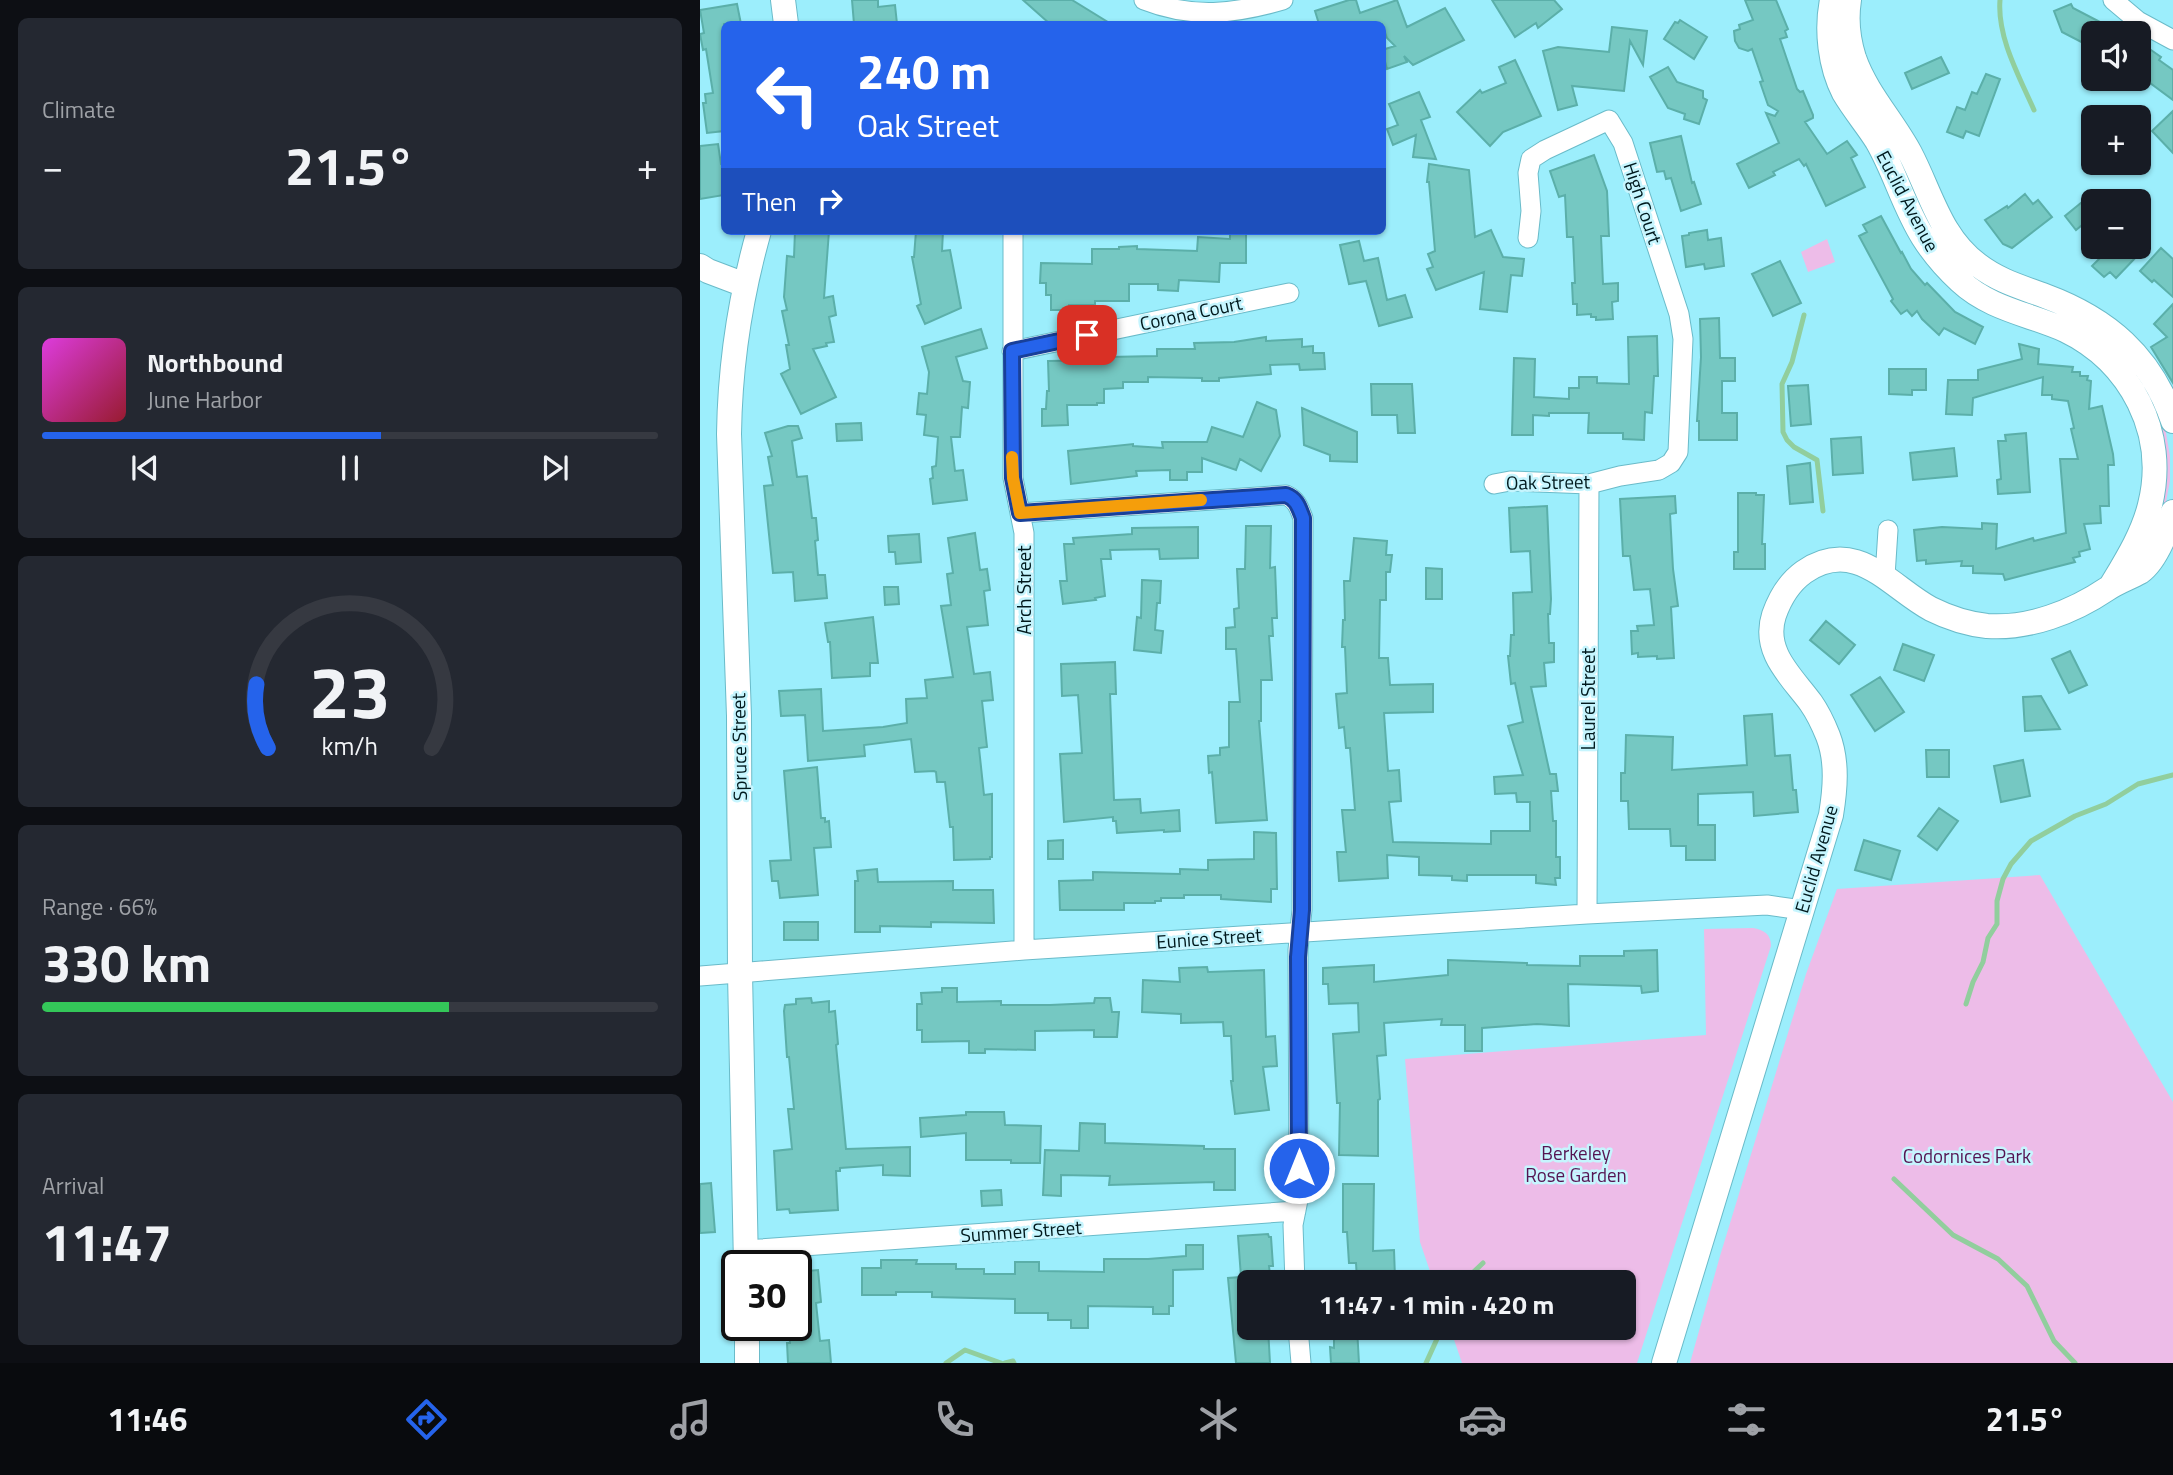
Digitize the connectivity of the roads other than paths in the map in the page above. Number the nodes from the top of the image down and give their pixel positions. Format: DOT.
graph roads {
  1 [pos="783,0"];
  2 [pos="1144,0"];
  3 [pos="1283,0"];
  4 [pos="1832,0"];
  5 [pos="1849,0"];
  6 [pos="2113,0"];
  7 [pos="786,21"];
  8 [pos="2173,40"];
  9 [pos="758,235"];
  10 [pos="1013,235"];
  11 [pos="1528,238"];
  12 [pos="700,266"];
  13 [pos="745,285"];
  14 [pos="1289,293"];
  15 [pos="1012,351"];
  16 [pos="2173,421"];
  17 [pos="1678,452"];
  18 [pos="1494,484"];
  19 [pos="1589,484"];
  20 [pos="2173,512"];
  21 [pos="1020,513"];
  22 [pos="1888,530"];
  23 [pos="1885,576"];
  24 [pos="2111,586"];
  25 [pos="1802,910"];
  26 [pos="1587,914"];
  27 [pos="1300,932"];
  28 [pos="1024,950"];
  29 [pos="740,973"];
  30 [pos="700,976"];
  31 [pos="1296,1211"];
  32 [pos="746,1250"];
  33 [pos="812,1252"];
  34 [pos="1295,1270"];
  35 [pos="1299,1340"];
  36 [pos="747,1341"];
  37 [pos="747,1363"];
  38 [pos="1301,1363"];
  39 [pos="1664,1363"];
  1 -- 7 [label="street"];
  2 -- 3 [label="street"];
  4 -- 24 [label="street, Euclid Avenue"];
  5 -- 16 [label="street, Euclid Avenue"];
  6 -- 8 [label="street"];
  9 -- 13 [label="street, Spruce Street"];
  10 -- 15 [label="street, Arch Street"];
  11 -- 17 [label="street, High Court"];
  12 -- 13 [label="street"];
  13 -- 29 [label="street, Spruce Street"];
  14 -- 15 [label="street, Corona Court"];
  15 -- 21 [label="street, Arch Street"];
  17 -- 19 [label="street, Oak Street"];
  18 -- 19 [label="street, Oak Street"];
  19 -- 26 [label="street, Laurel Street"];
  20 -- 24 [label="street, Euclid Avenue"];
  21 -- 27 [label="street"];
  21 -- 28 [label="street, Arch Street"];
  22 -- 23 [label="street"];
  23 -- 24 [label="street, Euclid Avenue"];
  23 -- 25 [label="street, Euclid Avenue"];
  25 -- 26 [label="street, Eunice Street"];
  25 -- 39 [label="street, Euclid Avenue"];
  26 -- 27 [label="street, Eunice Street"];
  27 -- 28 [label="street, Eunice Street"];
  27 -- 31 [label="street"];
  28 -- 29 [label="street, Eunice Street"];
  29 -- 30 [label="street, Eunice Street"];
  29 -- 32 [label="street, Spruce Street"];
  31 -- 33 [label="street, Summer Street"];
  31 -- 34 [label="street"];
  35 -- 38 [label="street"];
  36 -- 37 [label="street"];
}
